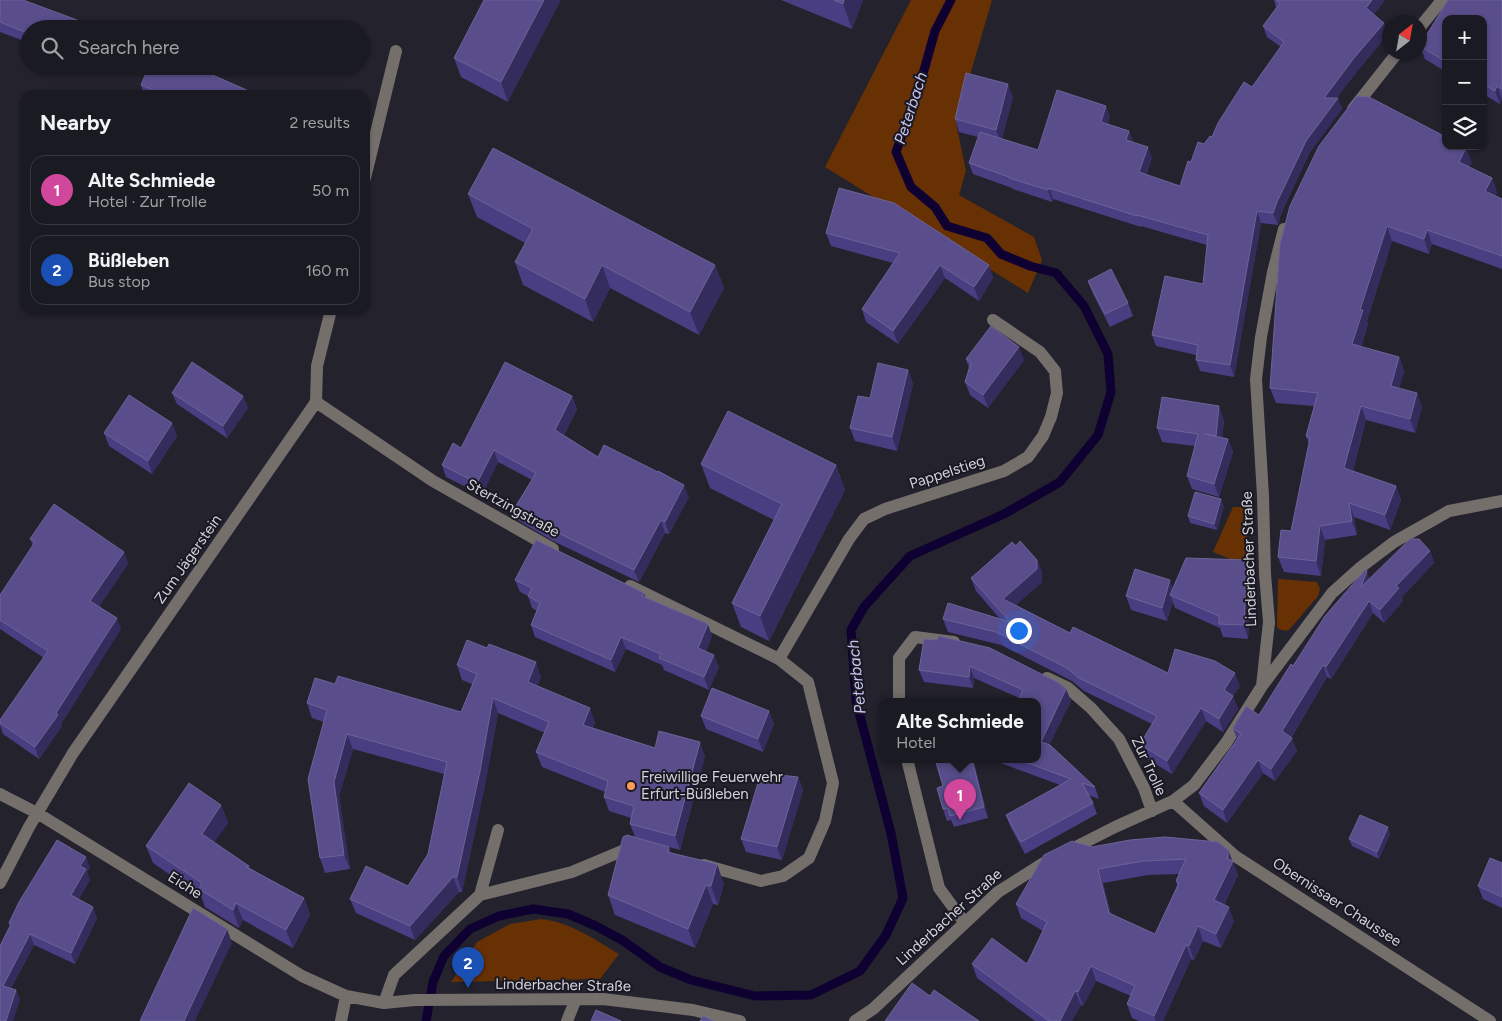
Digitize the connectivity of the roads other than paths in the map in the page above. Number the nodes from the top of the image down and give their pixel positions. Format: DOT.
graph roads {
  1 [pos="1442,0"];
  2 [pos="1427,18"];
  3 [pos="396,51"];
  4 [pos="1392,60"];
  5 [pos="1345,119"];
  6 [pos="370,158"];
  7 [pos="1288,217"];
  8 [pos="330,315"];
  9 [pos="993,320"];
  10 [pos="316,402"];
  11 [pos="1502,501"];
  12 [pos="565,555"];
  13 [pos="619,581"];
  14 [pos="963,644"];
  15 [pos="779,659"];
  16 [pos="1032,671"];
  17 [pos="1262,686"];
  18 [pos="900,698"];
  19 [pos="908,763"];
  20 [pos="0,794"];
  21 [pos="1173,801"];
  22 [pos="1152,811"];
  23 [pos="37,813"];
  24 [pos="498,830"];
  25 [pos="642,848"];
  26 [pos="688,861"];
  27 [pos="0,883"];
  28 [pos="480,895"];
  29 [pos="964,922"];
  30 [pos="346,996"];
  31 [pos="576,999"];
  32 [pos="384,1003"];
  33 [pos="341,1021"];
  34 [pos="567,1021"];
  35 [pos="740,1021"];
  36 [pos="855,1021"];
  37 [pos="1490,1021"];
  1 -- 2 [label="street"];
  3 -- 6 [label="street"];
  4 -- 5 [label="street"];
  7 -- 17 [label="street, Linderbacher Straße"];
  8 -- 10 [label="street"];
  9 -- 15 [label="street, Pappelstieg"];
  10 -- 12 [label="street, Stertzingstraße"];
  10 -- 23 [label="street, Zum Jägerstein"];
  11 -- 17 [label="street"];
  13 -- 15 [label="street"];
  14 -- 18 [label="street"];
  15 -- 26 [label="street"];
  16 -- 22 [label="street, Zur Trolle"];
  17 -- 21 [label="street, Linderbacher Straße"];
  19 -- 29 [label="street"];
  20 -- 23 [label="street, Eiche"];
  21 -- 22 [label="street, Linderbacher Straße"];
  21 -- 37 [label="street, Obernissaer Chaussee"];
  22 -- 29 [label="street, Linderbacher Straße"];
  23 -- 27 [label="street, Zum Jägerstein"];
  23 -- 30 [label="street, Eiche"];
  24 -- 28 [label="street"];
  25 -- 28 [label="street"];
  28 -- 32 [label="street"];
  29 -- 36 [label="street, Linderbacher Straße"];
  30 -- 32 [label="street, Eiche"];
  30 -- 33 [label="street"];
  31 -- 32 [label="street, Linderbacher Straße"];
  31 -- 34 [label="street"];
  31 -- 35 [label="street, Linderbacher Straße"];
}
